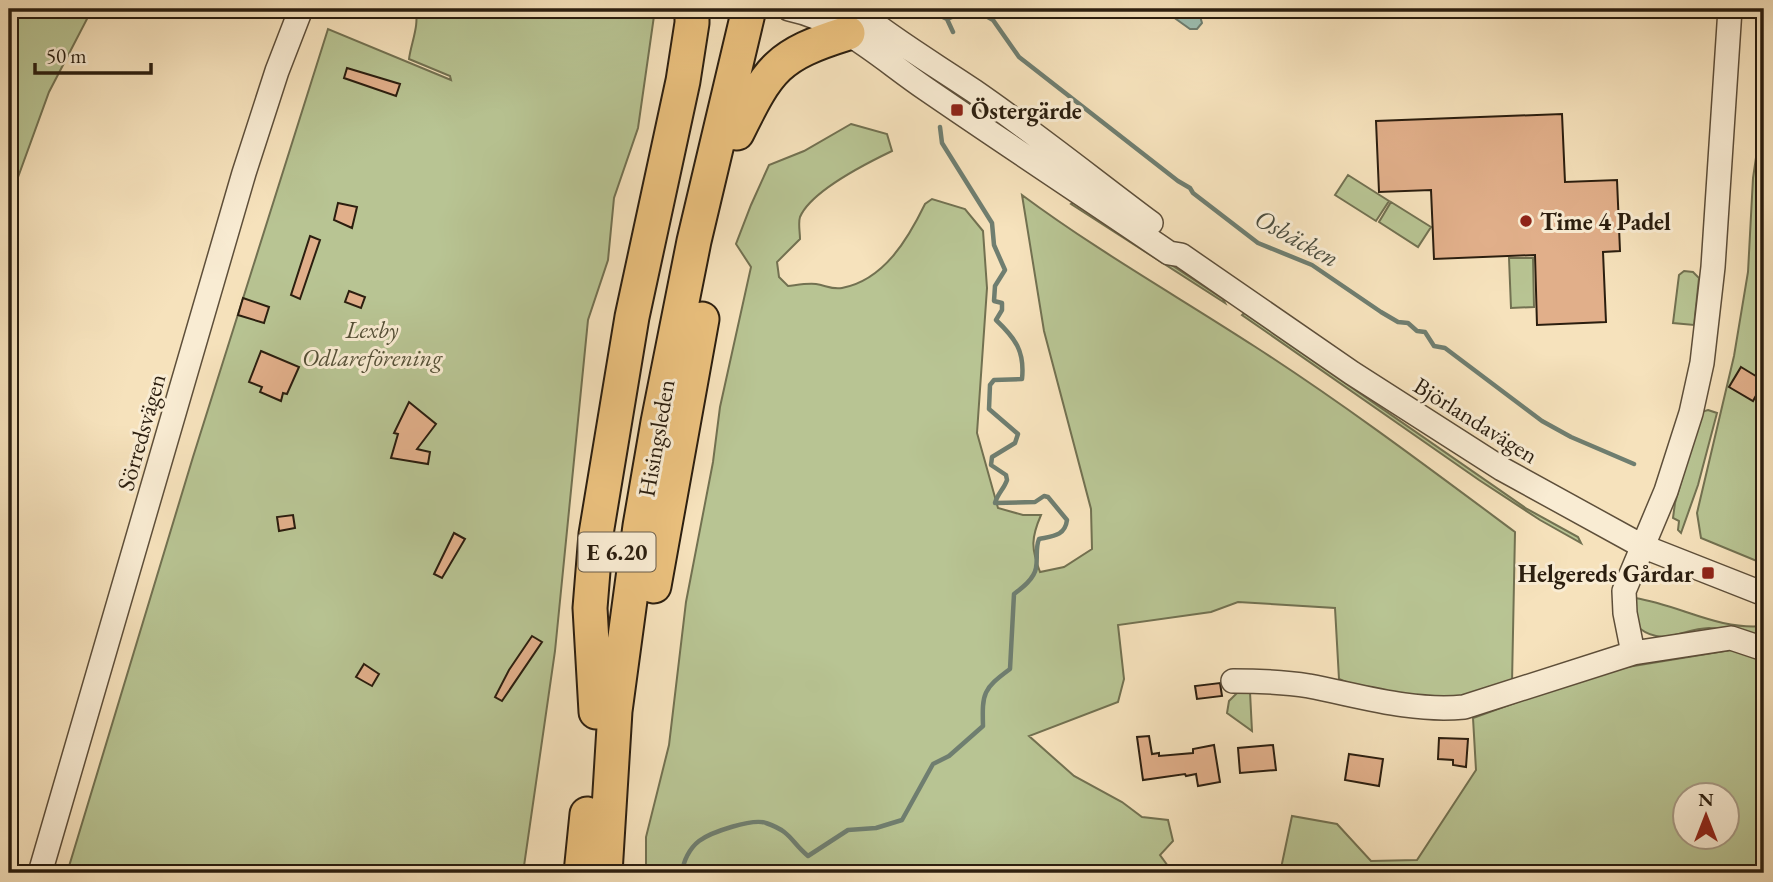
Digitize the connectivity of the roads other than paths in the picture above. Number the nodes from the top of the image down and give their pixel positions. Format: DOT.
graph roads {
  1 [pos="301,9"];
  2 [pos="692,9"];
  3 [pos="727,9"];
  4 [pos="749,9"];
  5 [pos="761,9"];
  6 [pos="789,9"];
  7 [pos="1730,9"];
  8 [pos="852,21"];
  9 [pos="737,133"];
  10 [pos="684,237"];
  11 [pos="1642,546"];
  12 [pos="1764,594"];
  13 [pos="1764,649"];
  14 [pos="1623,655"];
  15 [pos="1233,681"];
  16 [pos="596,712"];
  17 [pos="40,873"];
  18 [pos="581,873"];
  19 [pos="605,873"];
  20 [pos="616,873"];
  1 -- 17 [label="street, Sörredsvägen"];
  2 -- 16 [label="highway"];
  3 -- 10 [label="highway, Hisingsleden / E 6.20"];
  4 -- 10 [label="highway, Hisingsleden / E 6.20"];
  5 -- 9 [label="highway"];
  6 -- 8 [label="street, Björlandavägen"];
  7 -- 11 [label="street"];
  8 -- 9 [label="highway"];
  8 -- 11 [label="street, Björlandavägen"];
  9 -- 20 [label="highway"];
  10 -- 16 [label="highway, Hisingsleden / E 6.20"];
  10 -- 19 [label="highway, Hisingsleden / E 6.20"];
  11 -- 12 [label="street, Björlandavägen"];
  11 -- 14 [label="street"];
  13 -- 14 [label="street"];
  14 -- 15 [label="street"];
  16 -- 18 [label="highway, Hisingsleden / E 6.20"];
}
